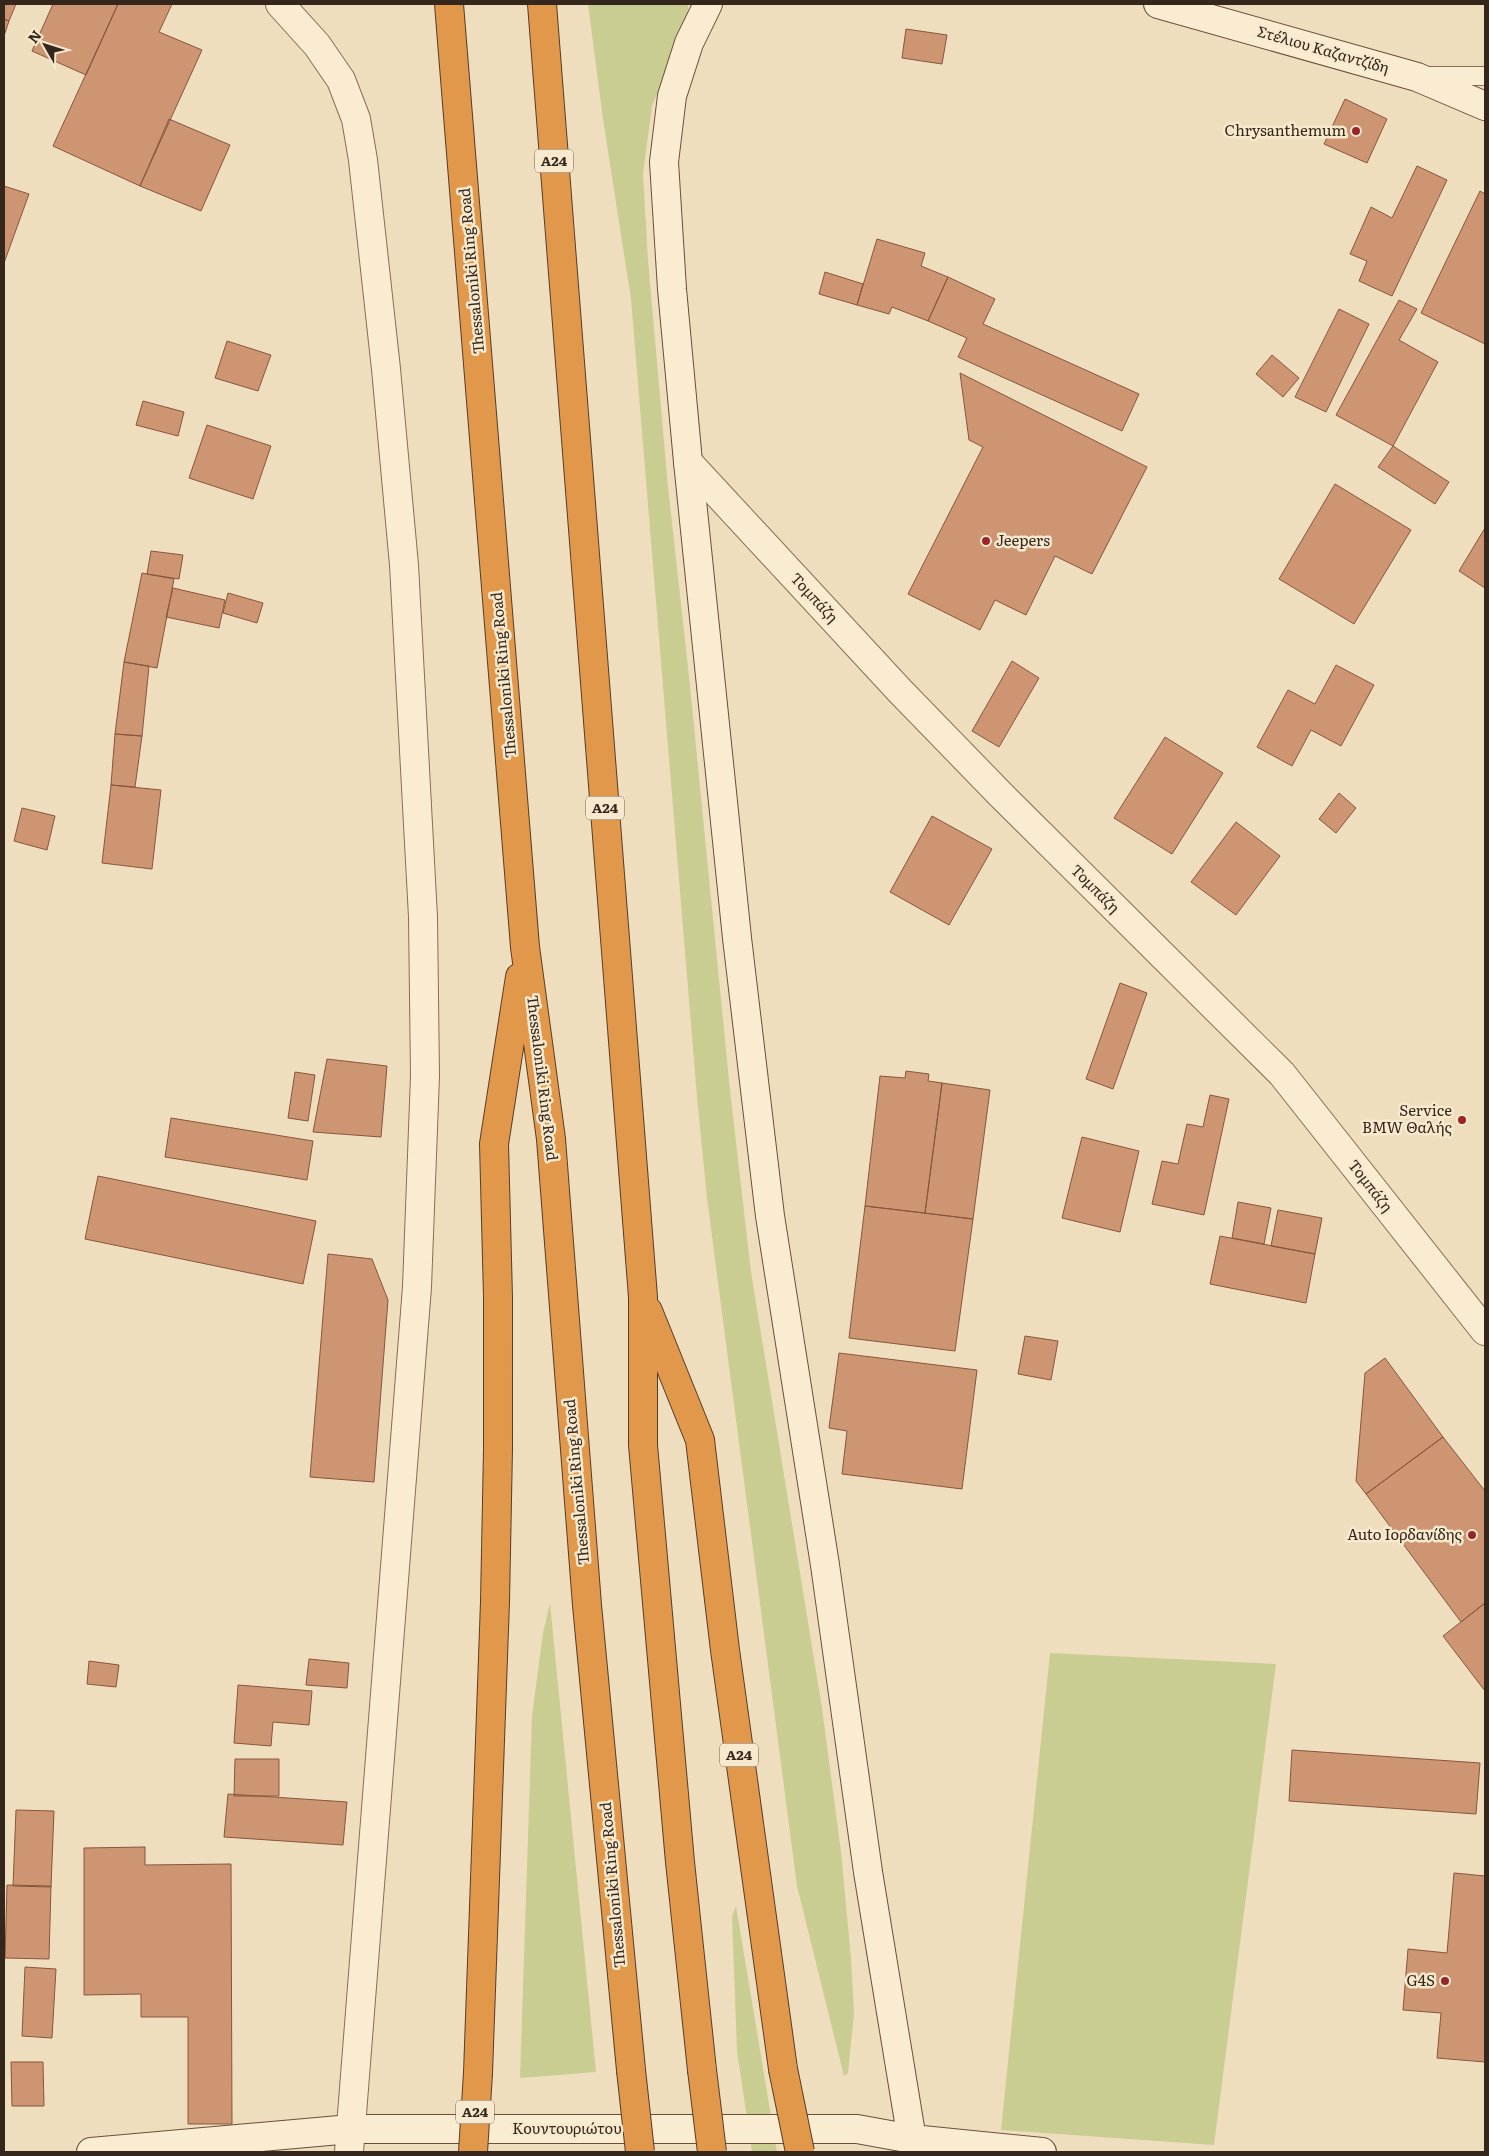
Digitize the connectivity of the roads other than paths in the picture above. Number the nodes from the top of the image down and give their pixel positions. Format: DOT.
graph roads {
  1 [pos="280,4"];
  2 [pos="449,4"];
  3 [pos="542,4"];
  4 [pos="708,4"];
  5 [pos="1158,4"];
  6 [pos="1417,76"];
  7 [pos="1485,76"];
  8 [pos="1485,106"];
  9 [pos="688,462"];
  10 [pos="525,947"];
  11 [pos="643,1297"];
  12 [pos="1485,1331"];
  13 [pos="350,2141"];
  14 [pos="913,2146"];
  15 [pos="91,2152"];
  16 [pos="473,2152"];
  17 [pos="640,2152"];
  18 [pos="712,2152"];
  19 [pos="800,2152"];
  20 [pos="1042,2152"];
  1 -- 13 [label="street"];
  2 -- 10 [label="highway, Thessaloniki Ring Road / Α24"];
  3 -- 11 [label="highway, Α24"];
  4 -- 9 [label="street"];
  5 -- 6 [label="street, Στέλιου Καζαντζίδη"];
  6 -- 7 [label="lane"];
  6 -- 8 [label="street, Στέλιου Καζαντζίδη"];
  9 -- 12 [label="street, Τομπάζη"];
  9 -- 14 [label="street"];
  10 -- 16 [label="highway, Α24, bridge"];
  10 -- 17 [label="highway, Thessaloniki Ring Road, bridge"];
  11 -- 18 [label="highway, bridge"];
  11 -- 19 [label="highway, Α24, bridge"];
  13 -- 14 [label="street, Κουντουριώτου"];
  13 -- 15 [label="street, Κουντουριώτου"];
  14 -- 20 [label="street, Κουντουριώτου"];
}
